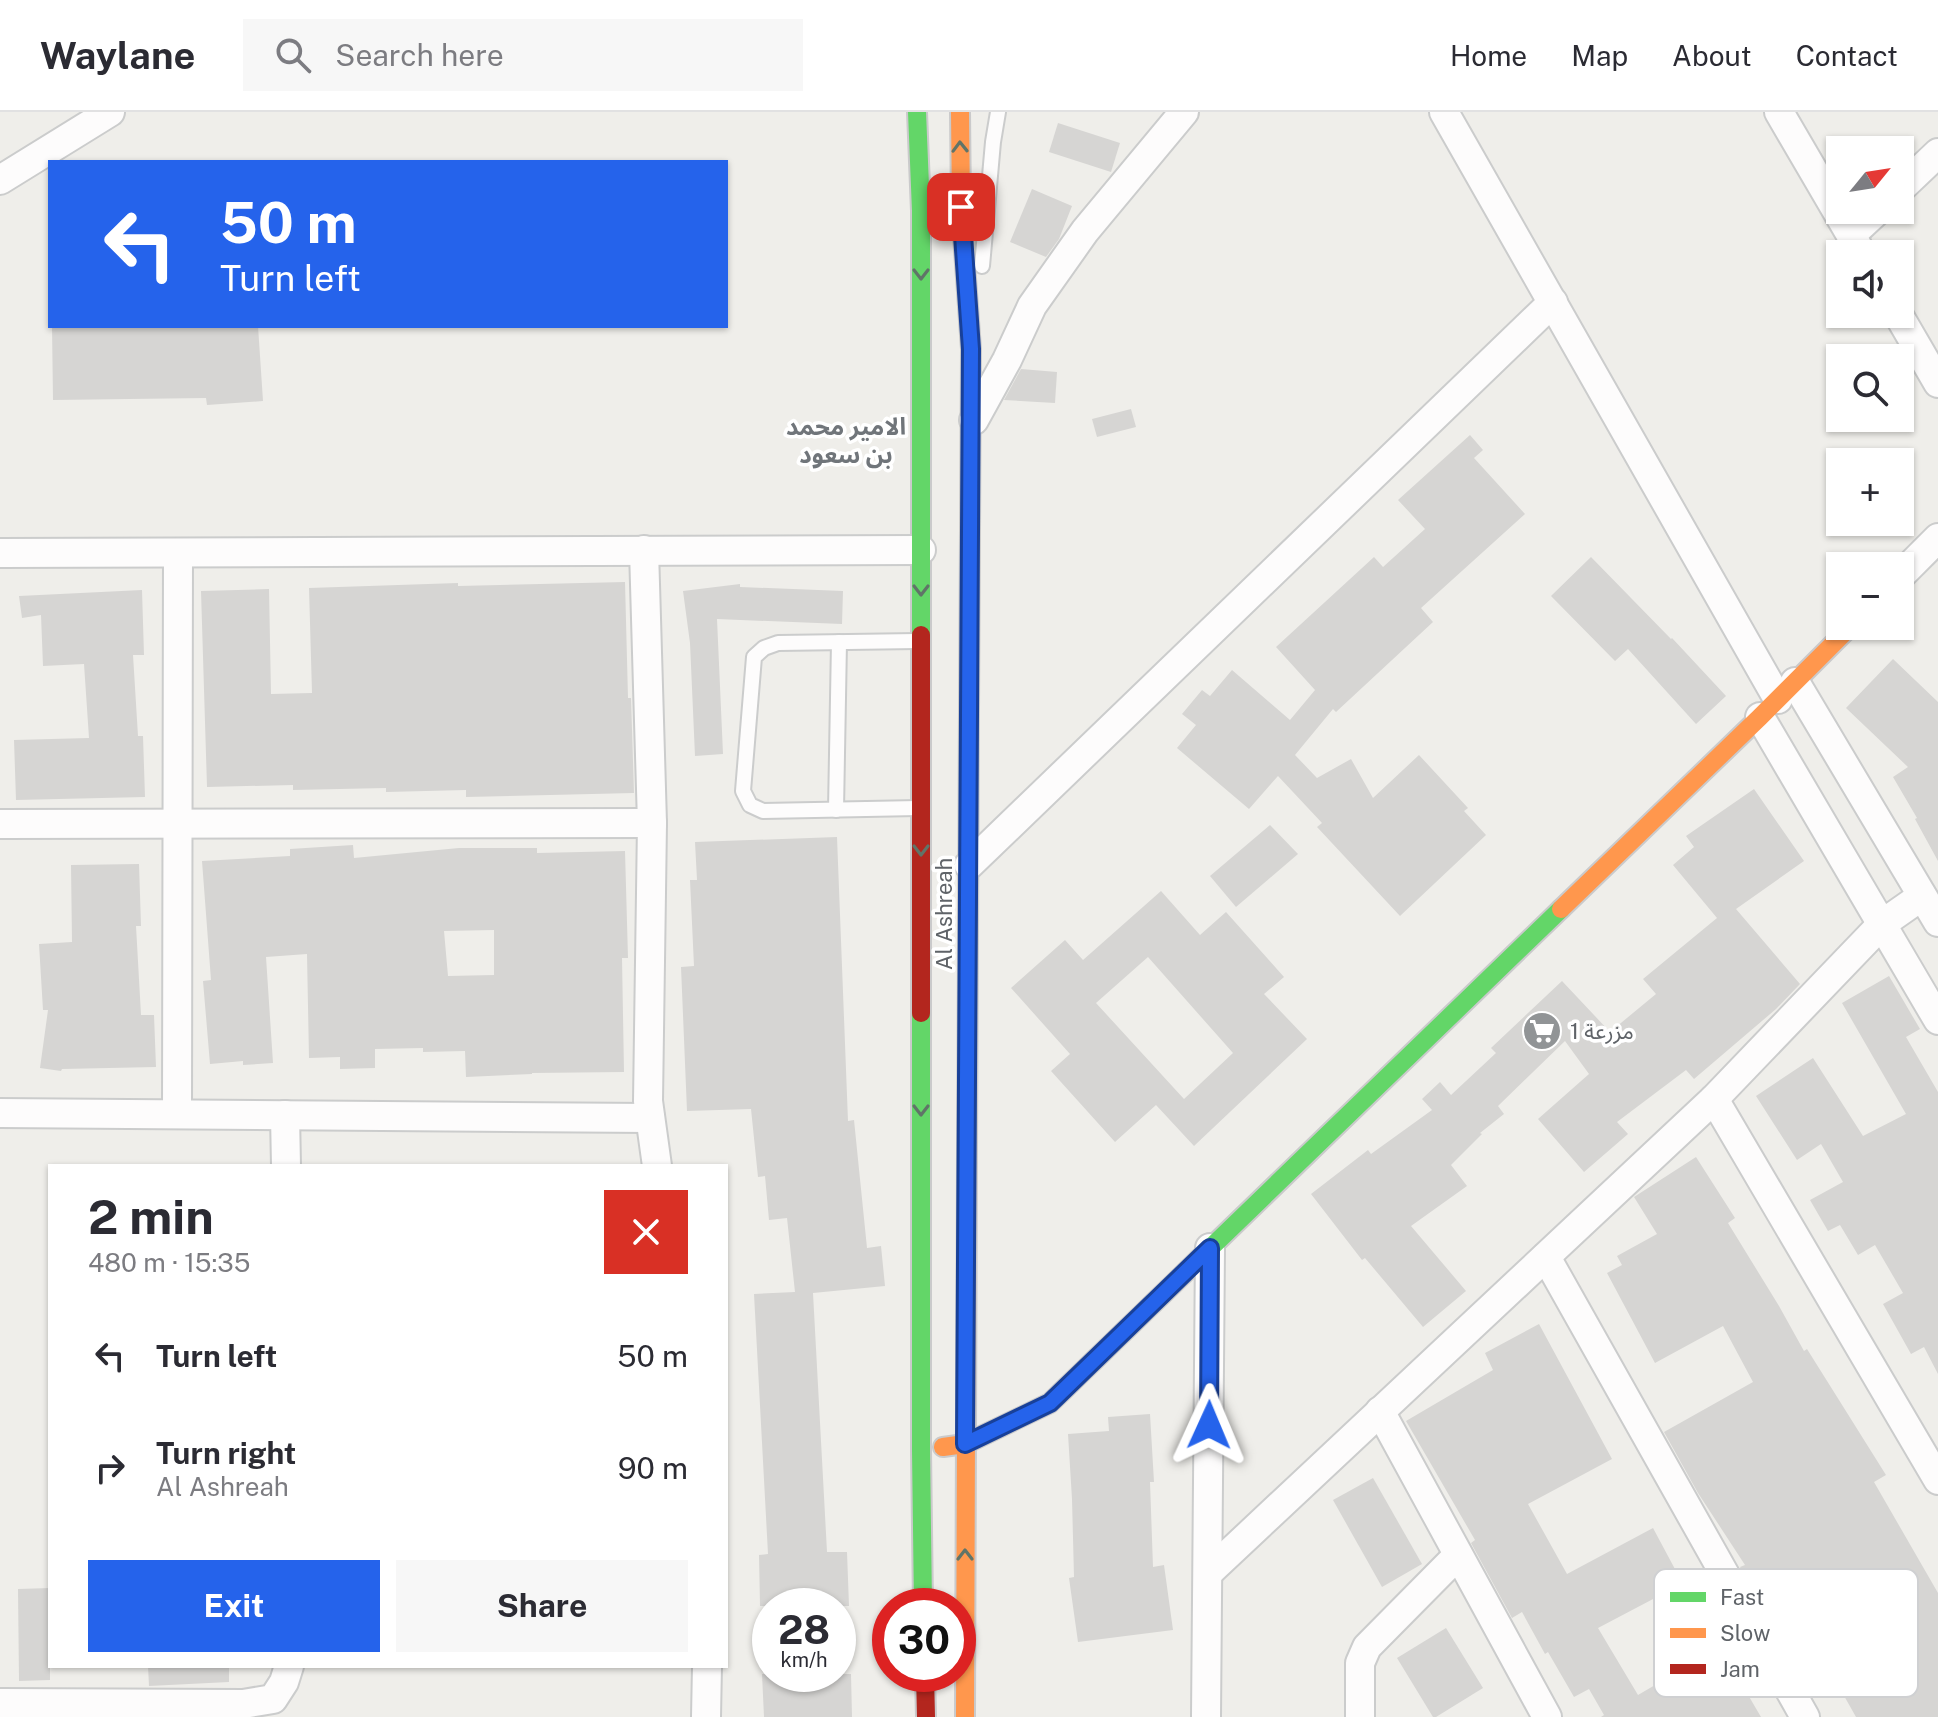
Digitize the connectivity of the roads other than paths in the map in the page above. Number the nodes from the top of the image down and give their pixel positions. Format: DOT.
graph roads {
  1 [pos="110,112"];
  2 [pos="917,112"];
  3 [pos="960,112"];
  4 [pos="998,112"];
  5 [pos="1184,112"];
  6 [pos="1444,112"];
  7 [pos="1779,112"];
  8 [pos="1938,153"];
  9 [pos="1914,176"];
  10 [pos="0,180"];
  11 [pos="1855,240"];
  12 [pos="1553,302"];
  13 [pos="1906,328"];
  14 [pos="971,349"];
  15 [pos="1938,383"];
  16 [pos="971,425"];
  17 [pos="1938,538"];
  18 [pos="644,550"];
  19 [pos="921,550"];
  20 [pos="0,553"];
  21 [pos="178,553"];
  22 [pos="1914,562"];
  23 [pos="1837,640"];
  24 [pos="921,641"];
  25 [pos="839,642"];
  26 [pos="1778,699"];
  27 [pos="921,808"];
  28 [pos="836,810"];
  29 [pos="652,823"];
  30 [pos="0,824"];
  31 [pos="178,824"];
  32 [pos="969,865"];
  33 [pos="1922,896"];
  34 [pos="1938,922"];
  35 [pos="1882,924"];
  36 [pos="1938,1020"];
  37 [pos="1714,1099"];
  38 [pos="0,1113"];
  39 [pos="177,1114"];
  40 [pos="285,1115"];
  41 [pos="650,1118"];
  42 [pos="286,1164"];
  43 [pos="657,1164"];
  44 [pos="1210,1248"];
  45 [pos="1546,1257"];
  46 [pos="1380,1411"];
  47 [pos="1928,1441"];
  48 [pos="965,1444"];
  49 [pos="921,1450"];
  50 [pos="1938,1480"];
  51 [pos="1458,1555"];
  52 [pos="1721,1569"];
  53 [pos="1208,1573"];
  54 [pos="923,1588"];
  55 [pos="288,1668"];
  56 [pos="707,1668"];
  57 [pos="925,1692"];
  58 [pos="1792,1697"];
  59 [pos="0,1703"];
  60 [pos="273,1708"];
  61 [pos="1803,1716"];
  62 [pos="706,1717"];
  63 [pos="926,1717"];
  64 [pos="965,1717"];
  65 [pos="1206,1717"];
  66 [pos="1360,1717"];
  67 [pos="1547,1717"];
  1 -- 10 [label="street"];
  2 -- 19 [label="street, one-way"];
  14 -- 3 [label="street, Al Ashreah, one-way"];
  4 -- 14 [label="lane"];
  5 -- 16 [label="street"];
  6 -- 12 [label="street"];
  7 -- 11 [label="street"];
  8 -- 9 [label="street"];
  12 -- 26 [label="street"];
  12 -- 32 [label="street"];
  13 -- 15 [label="street"];
  14 -- 16 [label="street, Al Ashreah"];
  16 -- 32 [label="street, Al Ashreah"];
  17 -- 22 [label="street"];
  18 -- 19 [label="street"];
  18 -- 21 [label="street"];
  18 -- 29 [label="street"];
  19 -- 24 [label="street, one-way"];
  20 -- 21 [label="street"];
  21 -- 31 [label="street"];
  23 -- 26 [label="street"];
  24 -- 25 [label="lane"];
  24 -- 27 [label="street"];
  25 -- 28 [label="lane"];
  25 -- 28 [label="lane"];
  26 -- 33 [label="street"];
  26 -- 35 [label="street"];
  26 -- 44 [label="street"];
  27 -- 28 [label="lane"];
  27 -- 49 [label="street, one-way"];
  29 -- 31 [label="street"];
  29 -- 41 [label="street"];
  30 -- 31 [label="street"];
  31 -- 39 [label="street"];
  32 -- 48 [label="street, Al Ashreah"];
  33 -- 34 [label="street"];
  33 -- 35 [label="street"];
  35 -- 36 [label="street"];
  35 -- 37 [label="street"];
  37 -- 45 [label="street"];
  37 -- 47 [label="street"];
  38 -- 39 [label="street"];
  39 -- 40 [label="street"];
  40 -- 41 [label="street"];
  40 -- 42 [label="street"];
  41 -- 43 [label="street"];
  44 -- 48 [label="street"];
  44 -- 53 [label="street"];
  45 -- 46 [label="street"];
  45 -- 52 [label="street"];
  46 -- 51 [label="street"];
  46 -- 53 [label="street"];
  47 -- 50 [label="street"];
  48 -- 49 [label="street"];
  64 -- 48 [label="street, Al Ashreah, one-way"];
  49 -- 54 [label="street"];
  51 -- 66 [label="street"];
  51 -- 67 [label="street"];
  53 -- 65 [label="street"];
  55 -- 60 [label="street"];
  56 -- 62 [label="street"];
  57 -- 63 [label="street"];
  58 -- 61 [label="street"];
  59 -- 60 [label="street"];
}
